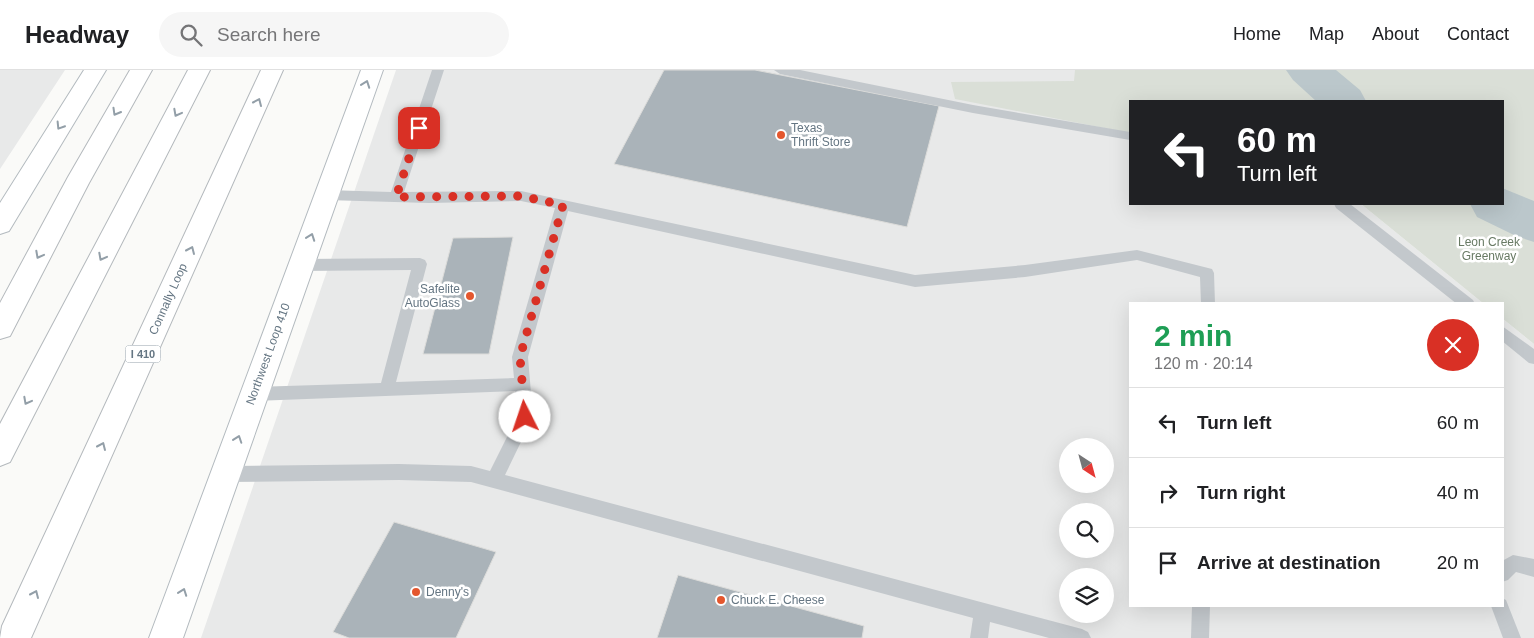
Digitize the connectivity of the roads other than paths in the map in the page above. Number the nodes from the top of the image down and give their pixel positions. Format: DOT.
graph roads {
  1 [pos="95,70"];
  2 [pos="140,70"];
  3 [pos="199,70"];
  4 [pos="272,70"];
  5 [pos="372,70"];
  6 [pos="438,70"];
  7 [pos="780,70"];
  8 [pos="1129,136"];
  9 [pos="326,194"];
  10 [pos="396,197"];
  11 [pos="563,205"];
  12 [pos="1342,205"];
  13 [pos="0,224"];
  14 [pos="301,265"];
  15 [pos="1208,302"];
  16 [pos="1465,302"];
  17 [pos="0,328"];
  18 [pos="1504,334"];
  19 [pos="1534,358"];
  20 [pos="523,384"];
  21 [pos="387,389"];
  22 [pos="254,394"];
  23 [pos="0,453"];
  24 [pos="226,474"];
  25 [pos="494,480"];
  26 [pos="1534,568"];
  27 [pos="1504,572"];
  28 [pos="1201,607"];
  29 [pos="1500,607"];
  30 [pos="983,612"];
  31 [pos="14,638"];
  32 [pos="166,638"];
  33 [pos="979,638"];
  34 [pos="1082,638"];
  35 [pos="1200,638"];
  36 [pos="1512,638"];
  1 -- 13 [label="main road, one-way"];
  2 -- 17 [label="main road, one-way"];
  3 -- 23 [label="main road, one-way"];
  31 -- 4 [label="main road, Connally Loop / I 410, one-way"];
  9 -- 5 [label="main road, Northwest Loop 410, one-way"];
  6 -- 10 [label="lane"];
  7 -- 8 [label="lane"];
  9 -- 10 [label="lane"];
  14 -- 9 [label="main road, Northwest Loop 410, one-way"];
  10 -- 11 [label="lane"];
  11 -- 15 [label="lane"];
  11 -- 20 [label="lane"];
  12 -- 16 [label="lane"];
  14 -- 21 [label="lane"];
  14 -- 22 [label="main road, Northwest Loop 410"];
  18 -- 19 [label="lane"];
  20 -- 21 [label="lane"];
  20 -- 25 [label="lane"];
  21 -- 22 [label="lane"];
  24 -- 22 [label="main road, Northwest Loop 410, one-way"];
  24 -- 25 [label="lane"];
  32 -- 24 [label="main road, Northwest Loop 410, one-way"];
  25 -- 30 [label="lane"];
  26 -- 27 [label="lane"];
  28 -- 35 [label="lane"];
  29 -- 36 [label="lane"];
  30 -- 33 [label="lane"];
  30 -- 34 [label="lane"];
}
